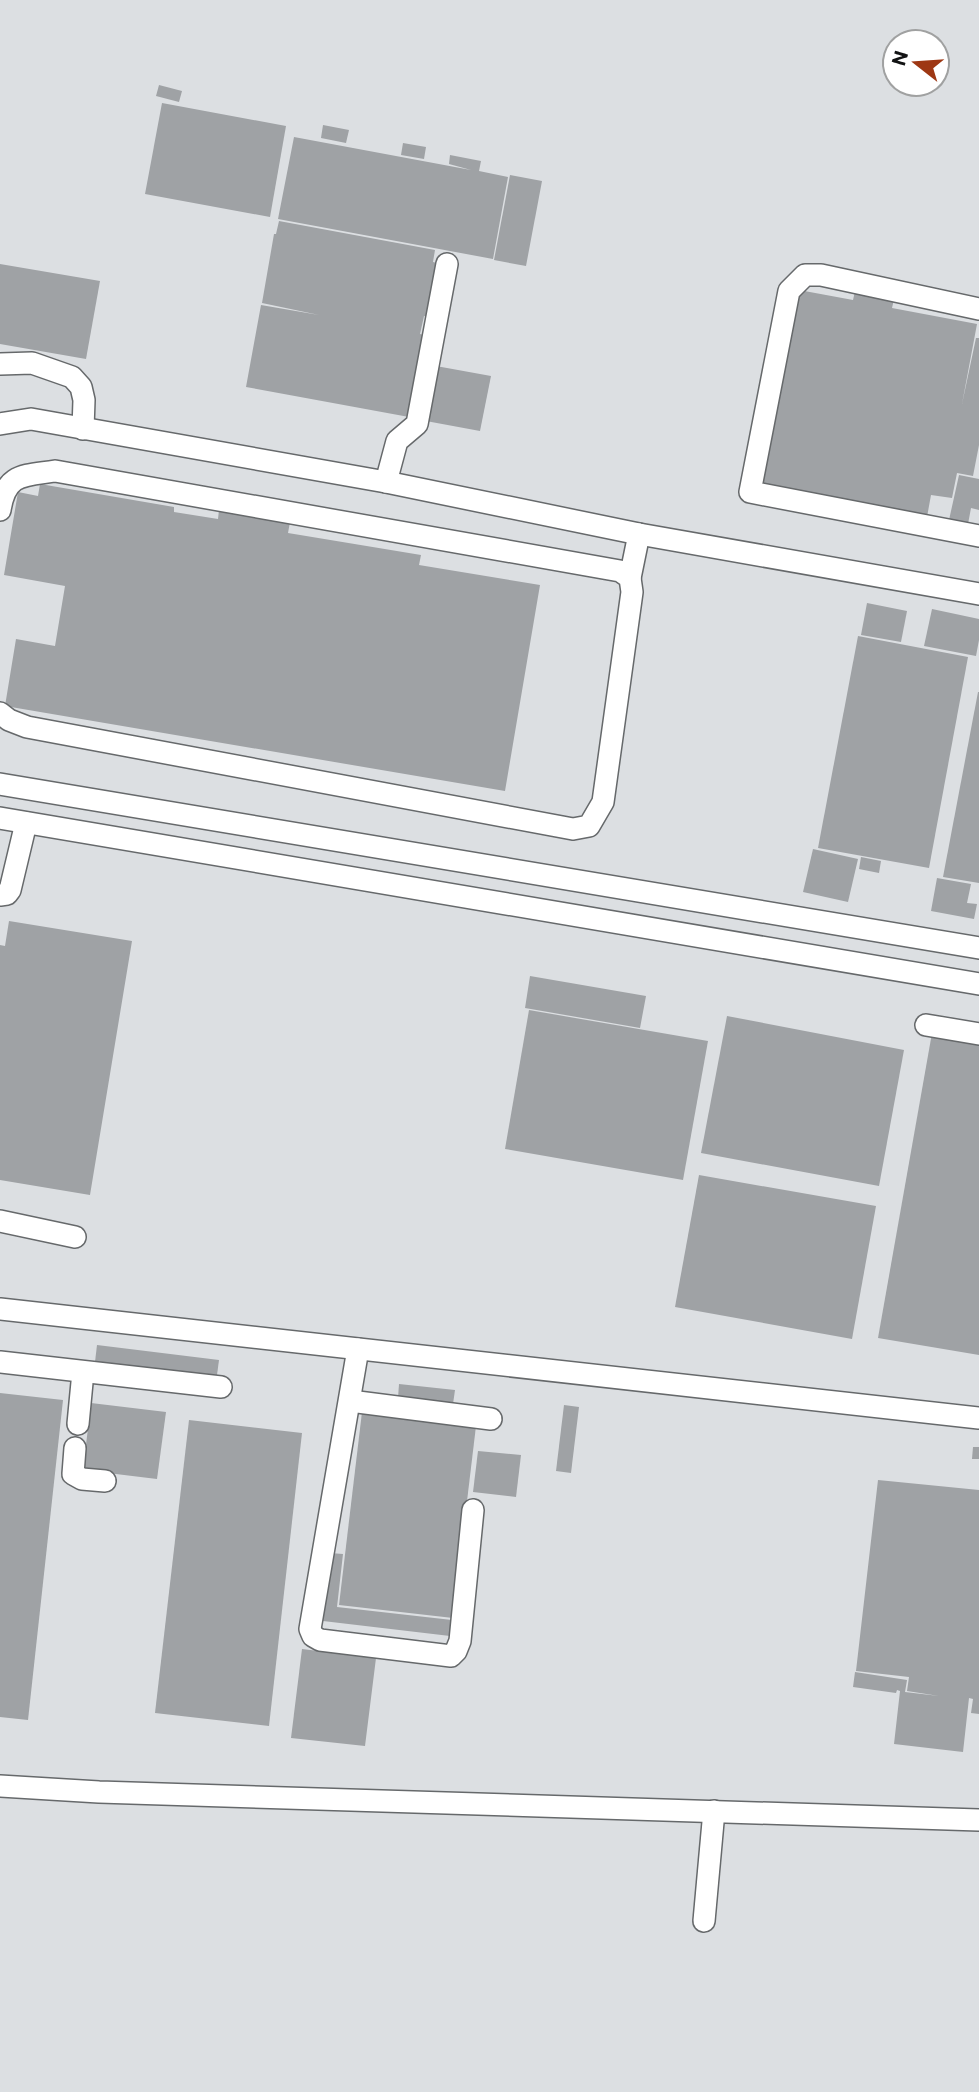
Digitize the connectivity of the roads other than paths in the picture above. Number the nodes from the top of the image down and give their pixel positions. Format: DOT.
graph roads {
  1 [pos="447,264"];
  2 [pos="979,309"];
  3 [pos="0,364"];
  4 [pos="0,424"];
  5 [pos="83,429"];
  6 [pos="386,482"];
  7 [pos="0,510"];
  8 [pos="639,534"];
  9 [pos="979,536"];
  10 [pos="630,578"];
  11 [pos="979,594"];
  12 [pos="0,712"];
  13 [pos="0,784"];
  14 [pos="0,818"];
  15 [pos="26,823"];
  16 [pos="0,895"];
  17 [pos="708,901"];
  18 [pos="702,937"];
  19 [pos="979,948"];
  20 [pos="979,984"];
  21 [pos="926,1025"];
  22 [pos="979,1034"];
  23 [pos="0,1221"];
  24 [pos="75,1237"];
  25 [pos="0,1309"];
  26 [pos="358,1349"];
  27 [pos="0,1362"];
  28 [pos="83,1372"];
  29 [pos="221,1387"];
  30 [pos="350,1401"];
  31 [pos="979,1418"];
  32 [pos="491,1419"];
  33 [pos="78,1423"];
  34 [pos="75,1448"];
  35 [pos="105,1481"];
  36 [pos="473,1510"];
  37 [pos="0,1786"];
  38 [pos="714,1811"];
  39 [pos="979,1820"];
  40 [pos="704,1921"];
  1 -- 6 [label="street"];
  2 -- 9 [label="street"];
  3 -- 5 [label="street"];
  4 -- 5 [label="street"];
  5 -- 6 [label="street"];
  6 -- 8 [label="street"];
  7 -- 10 [label="street"];
  8 -- 10 [label="street"];
  8 -- 11 [label="street"];
  10 -- 12 [label="street"];
  13 -- 17 [label="street"];
  14 -- 15 [label="street"];
  15 -- 16 [label="street"];
  15 -- 18 [label="street"];
  17 -- 18 [label="street"];
  17 -- 19 [label="street"];
  18 -- 20 [label="street"];
  21 -- 22 [label="street"];
  23 -- 24 [label="street"];
  25 -- 26 [label="street"];
  26 -- 30 [label="street"];
  26 -- 31 [label="street"];
  27 -- 28 [label="street"];
  28 -- 29 [label="street"];
  28 -- 33 [label="street"];
  30 -- 32 [label="street"];
  30 -- 36 [label="street"];
  34 -- 35 [label="street"];
  37 -- 38 [label="street"];
  38 -- 39 [label="street"];
  38 -- 40 [label="street"];
}
